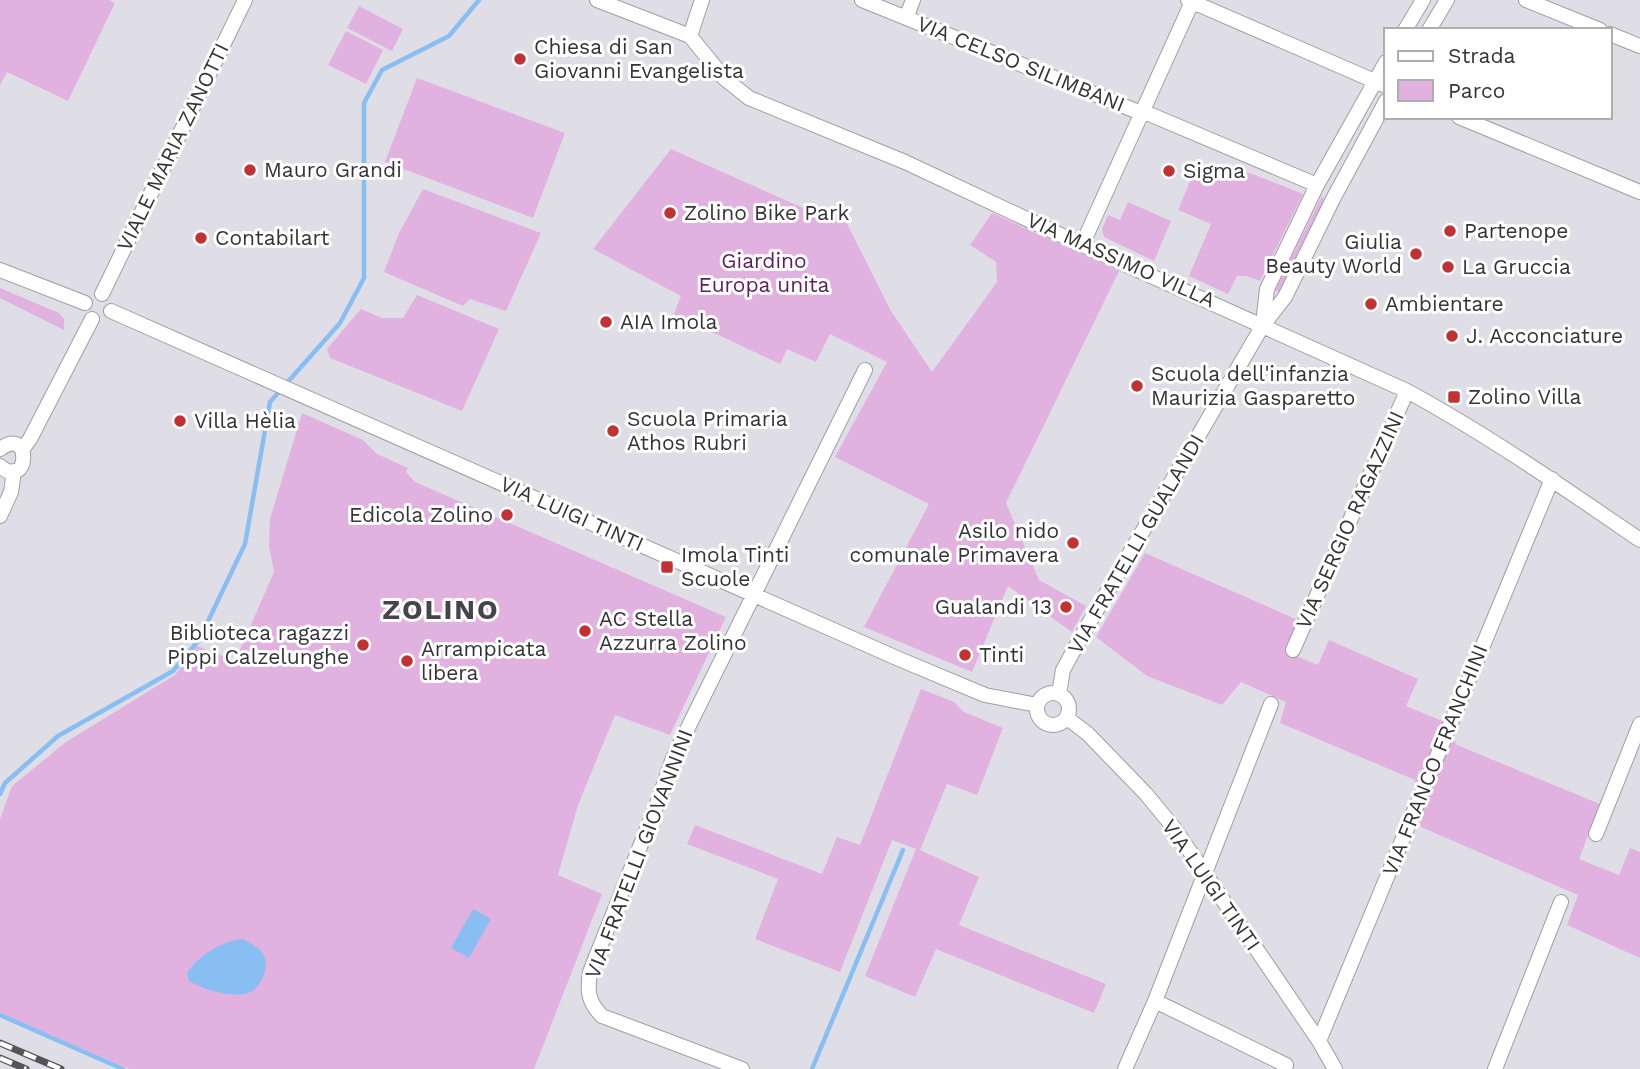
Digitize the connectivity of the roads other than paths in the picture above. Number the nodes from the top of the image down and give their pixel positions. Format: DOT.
graph roads {
  1 [pos="245,0"];
  2 [pos="597,0"];
  3 [pos="702,0"];
  4 [pos="862,0"];
  5 [pos="913,0"];
  6 [pos="1423,0"];
  7 [pos="1447,0"];
  8 [pos="1526,0"];
  9 [pos="1190,1"];
  10 [pos="906,18"];
  11 [pos="1406,28"];
  12 [pos="1430,28"];
  13 [pos="1595,28"];
  14 [pos="1612,35"];
  15 [pos="690,36"];
  16 [pos="1640,46"];
  17 [pos="1381,83"];
  18 [pos="1384,105"];
  19 [pos="1142,112"];
  20 [pos="1464,119"];
  21 [pos="1317,185"];
  22 [pos="1640,192"];
  23 [pos="1082,245"];
  24 [pos="0,270"];
  25 [pos="102,294"];
  26 [pos="85,303"];
  27 [pos="111,311"];
  28 [pos="92,319"];
  29 [pos="1263,325"];
  30 [pos="865,370"];
  31 [pos="1407,390"];
  32 [pos="0,449"];
  33 [pos="22,450"];
  34 [pos="7,468"];
  35 [pos="1552,479"];
  36 [pos="0,516"];
  37 [pos="1640,540"];
  38 [pos="754,594"];
  39 [pos="1293,650"];
  40 [pos="1059,694"];
  41 [pos="1271,704"];
  42 [pos="1037,705"];
  43 [pos="1067,718"];
  44 [pos="1640,724"];
  45 [pos="1596,834"];
  46 [pos="1203,873"];
  47 [pos="1561,902"];
  48 [pos="1155,1001"];
  49 [pos="1319,1041"];
  50 [pos="1286,1065"];
  51 [pos="741,1069"];
  52 [pos="1125,1069"];
  53 [pos="1335,1069"];
  54 [pos="1495,1069"];
  1 -- 25 [label="street, VIALE MARIA ZANOTTI"];
  2 -- 15 [label="street, VIA MASSIMO VILLA"];
  3 -- 15 [label="street"];
  4 -- 10 [label="street, VIA CELSO SILIMBANI"];
  5 -- 10 [label="street"];
  6 -- 11 [label="street"];
  7 -- 12 [label="street"];
  8 -- 13 [label="street"];
  9 -- 17 [label="street"];
  9 -- 19 [label="street"];
  10 -- 19 [label="street, VIA CELSO SILIMBANI"];
  14 -- 16 [label="street"];
  15 -- 23 [label="street, VIA MASSIMO VILLA"];
  17 -- 21 [label="street, VIA FRATELLI GUALANDI"];
  18 -- 29 [label="street, VIA FRATELLI GUALANDI"];
  19 -- 21 [label="street, VIA CELSO SILIMBANI"];
  19 -- 23 [label="street"];
  20 -- 22 [label="street"];
  21 -- 29 [label="street, VIA FRATELLI GUALANDI"];
  23 -- 29 [label="street, VIA MASSIMO VILLA"];
  24 -- 26 [label="street"];
  25 -- 26 [label="street"];
  25 -- 27 [label="street"];
  26 -- 28 [label="street"];
  27 -- 28 [label="street"];
  27 -- 38 [label="street, VIA LUIGI TINTI"];
  28 -- 33 [label="street"];
  29 -- 31 [label="street, VIA MASSIMO VILLA"];
  29 -- 40 [label="street, VIA FRATELLI GUALANDI"];
  30 -- 38 [label="street"];
  31 -- 35 [label="street, VIA MASSIMO VILLA"];
  31 -- 39 [label="street, VIA SERGIO RAGAZZINI"];
  32 -- 33 [label="street"];
  33 -- 34 [label="street"];
  34 -- 36 [label="street"];
  35 -- 37 [label="street, VIA MASSIMO VILLA"];
  35 -- 49 [label="street, VIA FRANCO FRANCHINI"];
  38 -- 42 [label="street, VIA LUIGI TINTI"];
  38 -- 51 [label="street, VIA FRATELLI GIOVANNINI"];
  40 -- 42 [label="street"];
  40 -- 43 [label="street"];
  41 -- 46 [label="street"];
  42 -- 43 [label="street"];
  43 -- 46 [label="street, VIA LUIGI TINTI"];
  44 -- 45 [label="street"];
  46 -- 48 [label="street"];
  46 -- 49 [label="street, VIA LUIGI TINTI"];
  47 -- 54 [label="street"];
  48 -- 50 [label="street"];
  48 -- 52 [label="street"];
  49 -- 53 [label="street, VIA LUIGI TINTI"];
}
